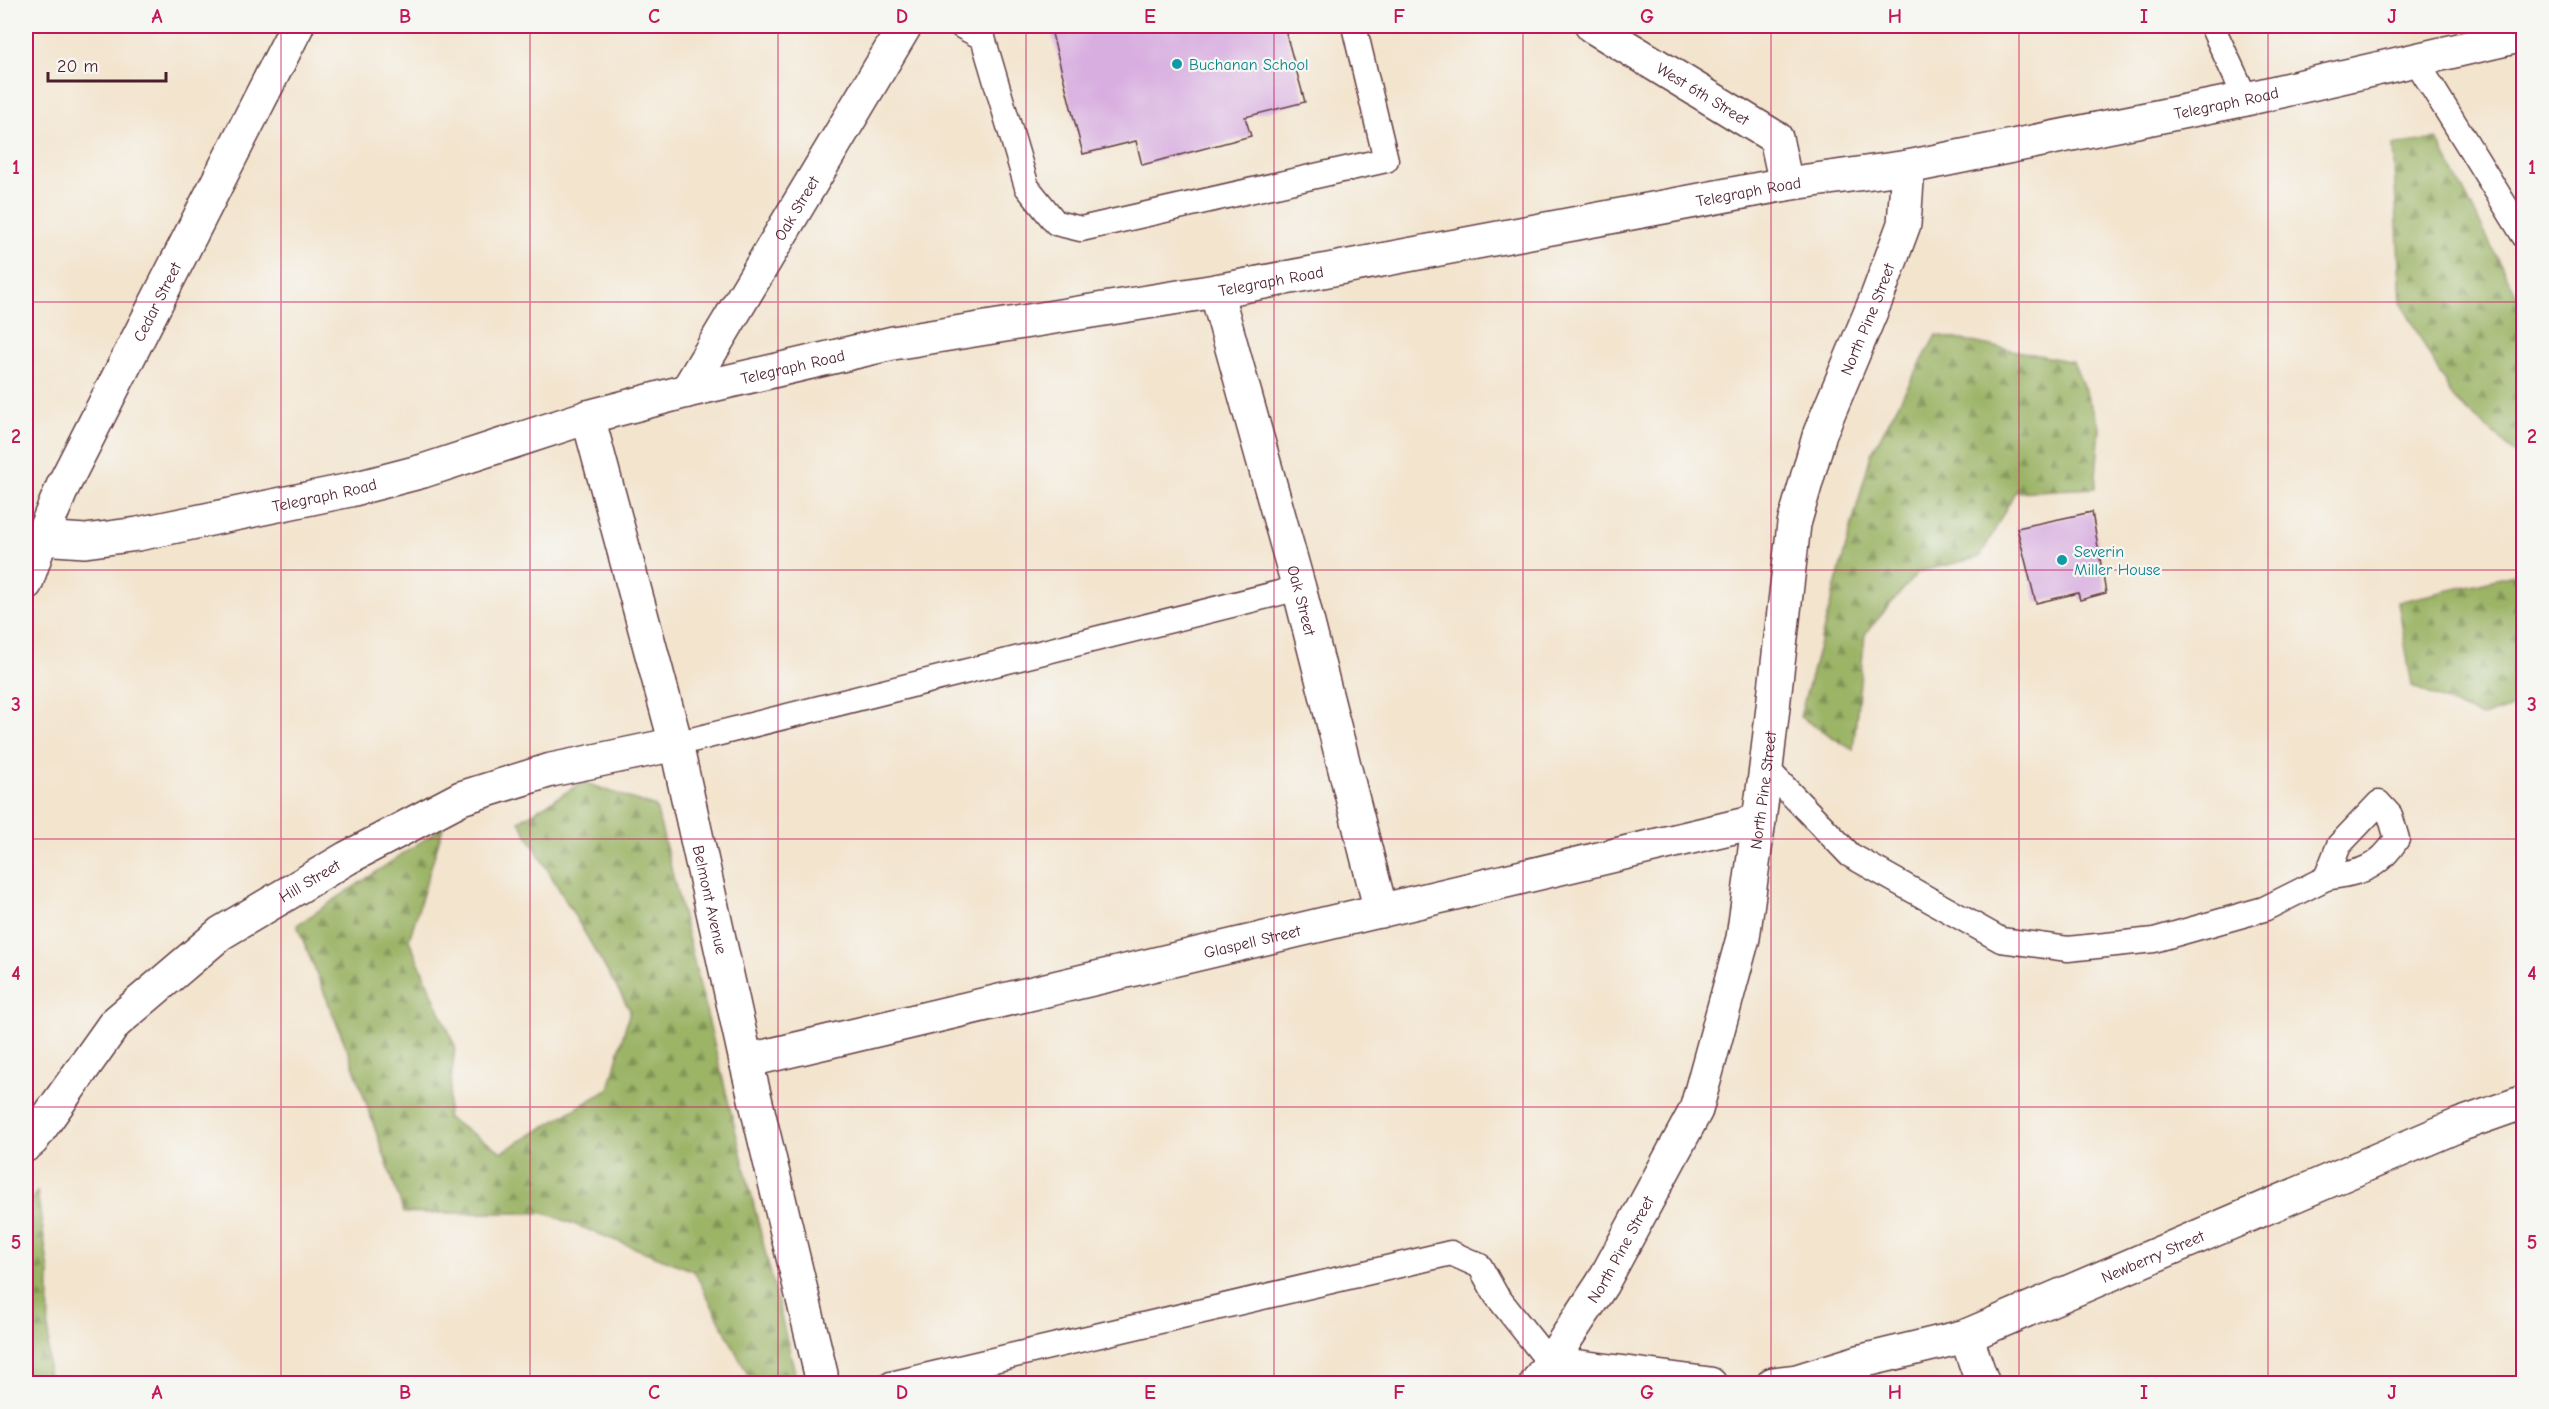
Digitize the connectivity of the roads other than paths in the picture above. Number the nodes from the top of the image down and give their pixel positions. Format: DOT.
graph roads {
  1 [pos="297,26"];
  2 [pos="905,26"];
  3 [pos="961,26"];
  4 [pos="1354,26"];
  5 [pos="1592,26"];
  6 [pos="2212,26"];
  7 [pos="2523,35"];
  8 [pos="2415,59"];
  9 [pos="2246,99"];
  10 [pos="1908,167"];
  11 [pos="1786,184"];
  12 [pos="2523,236"];
  13 [pos="1216,291"];
  14 [pos="687,391"];
  15 [pos="588,417"];
  16 [pos="33,538"];
  17 [pos="26,583"];
  18 [pos="1299,588"];
  19 [pos="676,744"];
  20 [pos="1766,768"];
  21 [pos="1759,821"];
  22 [pos="2326,878"];
  23 [pos="1382,911"];
  24 [pos="746,1061"];
  25 [pos="2523,1102"];
  26 [pos="26,1145"];
  27 [pos="1966,1336"];
  28 [pos="1543,1373"];
  29 [pos="821,1383"];
  30 [pos="891,1383"];
  31 [pos="1710,1383"];
  32 [pos="1773,1383"];
  33 [pos="1983,1383"];
  1 -- 16 [label="street, Cedar Street"];
  2 -- 14 [label="street, Oak Street"];
  3 -- 4 [label="lane"];
  5 -- 11 [label="street, West 6th Street"];
  6 -- 9 [label="lane"];
  7 -- 8 [label="street, Telegraph Road"];
  8 -- 9 [label="street, Telegraph Road"];
  8 -- 12 [label="lane"];
  9 -- 10 [label="street, Telegraph Road"];
  10 -- 11 [label="street, Telegraph Road"];
  10 -- 20 [label="street, North Pine Street"];
  11 -- 13 [label="street, Telegraph Road"];
  13 -- 14 [label="street, Telegraph Road"];
  13 -- 18 [label="street, Oak Street"];
  14 -- 15 [label="street, Telegraph Road"];
  15 -- 16 [label="street, Telegraph Road"];
  15 -- 19 [label="street, Belmont Avenue"];
  16 -- 17 [label="street, Cedar Street"];
  18 -- 19 [label="lane"];
  18 -- 23 [label="street, Oak Street"];
  19 -- 24 [label="street, Belmont Avenue"];
  19 -- 26 [label="street, Hill Street"];
  20 -- 21 [label="street, North Pine Street"];
  20 -- 22 [label="lane"];
  21 -- 23 [label="street, Glaspell Street"];
  21 -- 28 [label="street, North Pine Street"];
  23 -- 24 [label="street, Glaspell Street"];
  24 -- 29 [label="street, Belmont Avenue"];
  25 -- 27 [label="street, Newberry Street"];
  27 -- 32 [label="street, Newberry Street"];
  27 -- 33 [label="street"];
  28 -- 30 [label="lane"];
  28 -- 31 [label="street"];
}
